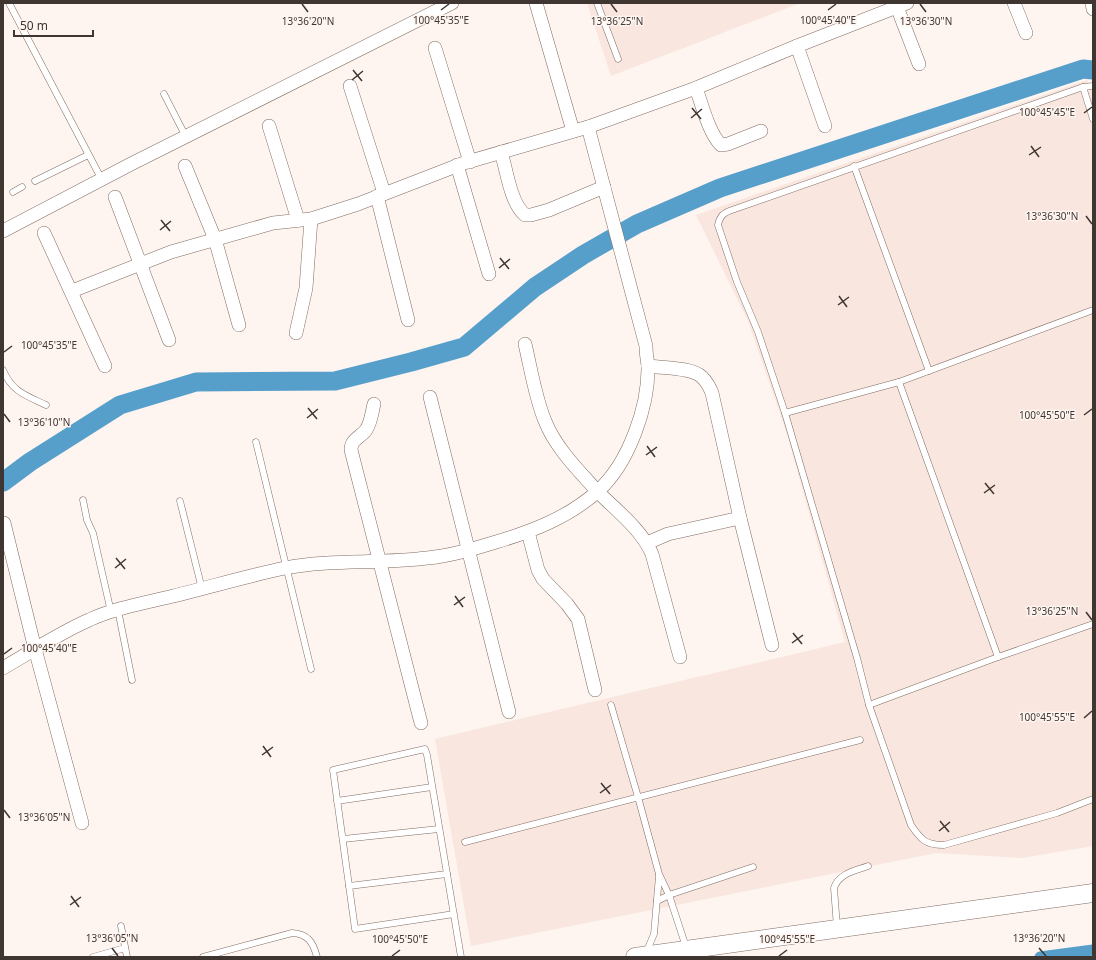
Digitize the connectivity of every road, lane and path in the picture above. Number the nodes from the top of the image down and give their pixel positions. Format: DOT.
graph roads {
  1 [pos="10,3"];
  2 [pos="452,3"];
  3 [pos="536,3"];
  4 [pos="597,3"];
  5 [pos="1014,3"];
  6 [pos="1092,3"];
  7 [pos="902,5"];
  8 [pos="1093,9"];
  9 [pos="1026,33"];
  10 [pos="797,46"];
  11 [pos="435,48"];
  12 [pos="618,59"];
  13 [pos="919,64"];
  14 [pos="350,86"];
  15 [pos="1093,86"];
  16 [pos="1083,87"];
  17 [pos="696,88"];
  18 [pos="164,94"];
  19 [pos="1093,119"];
  20 [pos="269,126"];
  21 [pos="825,126"];
  22 [pos="588,127"];
  23 [pos="573,131"];
  24 [pos="761,131"];
  25 [pos="186,137"];
  26 [pos="502,152"];
  27 [pos="88,155"];
  28 [pos="470,162"];
  29 [pos="458,165"];
  30 [pos="186,166"];
  31 [pos="854,166"];
  32 [pos="102,180"];
  33 [pos="35,181"];
  34 [pos="22,187"];
  35 [pos="604,187"];
  36 [pos="13,192"];
  37 [pos="380,195"];
  38 [pos="115,198"];
  39 [pos="312,219"];
  40 [pos="298,220"];
  41 [pos="3,231"];
  42 [pos="44,233"];
  43 [pos="215,239"];
  44 [pos="140,264"];
  45 [pos="489,274"];
  46 [pos="72,291"];
  47 [pos="1093,310"];
  48 [pos="408,320"];
  49 [pos="239,326"];
  50 [pos="296,333"];
  51 [pos="169,340"];
  52 [pos="525,344"];
  53 [pos="105,366"];
  54 [pos="648,366"];
  55 [pos="929,370"];
  56 [pos="4,374"];
  57 [pos="899,382"];
  58 [pos="430,397"];
  59 [pos="374,404"];
  60 [pos="46,405"];
  61 [pos="785,413"];
  62 [pos="256,442"];
  63 [pos="598,491"];
  64 [pos="83,500"];
  65 [pos="180,501"];
  66 [pos="740,518"];
  67 [pos="4,522"];
  68 [pos="528,532"];
  69 [pos="647,543"];
  70 [pos="468,551"];
  71 [pos="380,562"];
  72 [pos="286,568"];
  73 [pos="202,589"];
  74 [pos="115,611"];
  75 [pos="1093,624"];
  76 [pos="772,645"];
  77 [pos="35,649"];
  78 [pos="680,657"];
  79 [pos="998,657"];
  80 [pos="3,668"];
  81 [pos="311,669"];
  82 [pos="132,680"];
  83 [pos="595,690"];
  84 [pos="611,704"];
  85 [pos="869,705"];
  86 [pos="509,712"];
  87 [pos="420,723"];
  88 [pos="860,740"];
  89 [pos="432,787"];
  90 [pos="638,797"];
  91 [pos="1093,798"];
  92 [pos="338,802"];
  93 [pos="82,823"];
  94 [pos="440,829"];
  95 [pos="343,839"];
  96 [pos="465,842"];
  97 [pos="868,866"];
  98 [pos="753,867"];
  99 [pos="447,874"];
  100 [pos="659,874"];
  101 [pos="349,886"];
  102 [pos="1093,893"];
  103 [pos="669,895"];
  104 [pos="657,901"];
  105 [pos="454,914"];
  106 [pos="121,926"];
  107 [pos="838,928"];
  108 [pos="125,948"];
  109 [pos="687,950"];
  110 [pos="640,956"];
  111 [pos="93,957"];
  112 [pos="127,957"];
  113 [pos="203,957"];
  114 [pos="317,957"];
  115 [pos="461,957"];
  1 -- 27 [label="lane"];
  2 -- 25 [label="street"];
  3 -- 23 [label="street"];
  4 -- 12 [label="lane"];
  5 -- 9 [label="street"];
  6 -- 8 [label="street"];
  7 -- 10 [label="street"];
  7 -- 13 [label="street"];
  10 -- 17 [label="street"];
  10 -- 21 [label="street"];
  11 -- 28 [label="street"];
  14 -- 37 [label="street"];
  15 -- 16 [label="lane"];
  16 -- 19 [label="lane"];
  16 -- 31 [label="lane"];
  17 -- 22 [label="street"];
  17 -- 24 [label="street"];
  18 -- 25 [label="lane"];
  20 -- 40 [label="street"];
  22 -- 23 [label="street"];
  22 -- 35 [label="street"];
  23 -- 26 [label="street"];
  25 -- 32 [label="street"];
  26 -- 28 [label="street"];
  26 -- 35 [label="street"];
  27 -- 32 [label="lane"];
  27 -- 33 [label="lane"];
  28 -- 29 [label="street"];
  29 -- 37 [label="street"];
  29 -- 45 [label="street"];
  30 -- 43 [label="street"];
  31 -- 55 [label="lane"];
  31 -- 61 [label="lane"];
  32 -- 41 [label="street"];
  34 -- 36 [label="lane"];
  35 -- 54 [label="street"];
  37 -- 39 [label="street"];
  37 -- 48 [label="street"];
  38 -- 44 [label="street"];
  39 -- 40 [label="street"];
  39 -- 50 [label="street"];
  40 -- 43 [label="street"];
  42 -- 46 [label="street"];
  43 -- 44 [label="street"];
  43 -- 49 [label="street"];
  44 -- 46 [label="street"];
  44 -- 51 [label="street"];
  46 -- 53 [label="street"];
  47 -- 55 [label="lane"];
  52 -- 63 [label="street"];
  54 -- 63 [label="street"];
  54 -- 66 [label="street"];
  55 -- 57 [label="lane"];
  56 -- 60 [label="lane"];
  57 -- 61 [label="lane"];
  57 -- 79 [label="lane"];
  58 -- 70 [label="street"];
  59 -- 71 [label="street"];
  61 -- 85 [label="lane"];
  62 -- 72 [label="lane"];
  63 -- 68 [label="street"];
  63 -- 69 [label="street"];
  64 -- 74 [label="lane"];
  65 -- 73 [label="lane"];
  66 -- 69 [label="street"];
  66 -- 76 [label="street"];
  67 -- 77 [label="street"];
  68 -- 70 [label="street"];
  68 -- 83 [label="street"];
  69 -- 78 [label="street"];
  70 -- 71 [label="street"];
  70 -- 86 [label="street"];
  71 -- 72 [label="street"];
  71 -- 87 [label="street"];
  72 -- 73 [label="street"];
  72 -- 81 [label="lane"];
  73 -- 74 [label="street"];
  74 -- 77 [label="street"];
  74 -- 82 [label="lane"];
  75 -- 79 [label="lane"];
  77 -- 80 [label="street"];
  77 -- 93 [label="street"];
  79 -- 85 [label="lane"];
  84 -- 90 [label="lane"];
  85 -- 91 [label="lane"];
  88 -- 90 [label="lane"];
  89 -- 92 [label="lane"];
  89 -- 92 [label="lane"];
  89 -- 94 [label="lane"];
  90 -- 96 [label="lane"];
  90 -- 100 [label="lane"];
  92 -- 95 [label="lane"];
  94 -- 95 [label="lane"];
  94 -- 99 [label="lane"];
  95 -- 101 [label="lane"];
  97 -- 107 [label="lane"];
  98 -- 103 [label="lane"];
  99 -- 101 [label="lane"];
  99 -- 105 [label="lane"];
  100 -- 103 [label="lane"];
  100 -- 104 [label="lane"];
  101 -- 105 [label="lane"];
  102 -- 107 [label="main road"];
  103 -- 104 [label="lane"];
  103 -- 109 [label="lane"];
  104 -- 110 [label="lane"];
  105 -- 115 [label="lane"];
  106 -- 108 [label="lane"];
  107 -- 109 [label="main road"];
  108 -- 111 [label="lane"];
  108 -- 112 [label="lane"];
  109 -- 110 [label="main road"];
  113 -- 114 [label="lane"];
}
